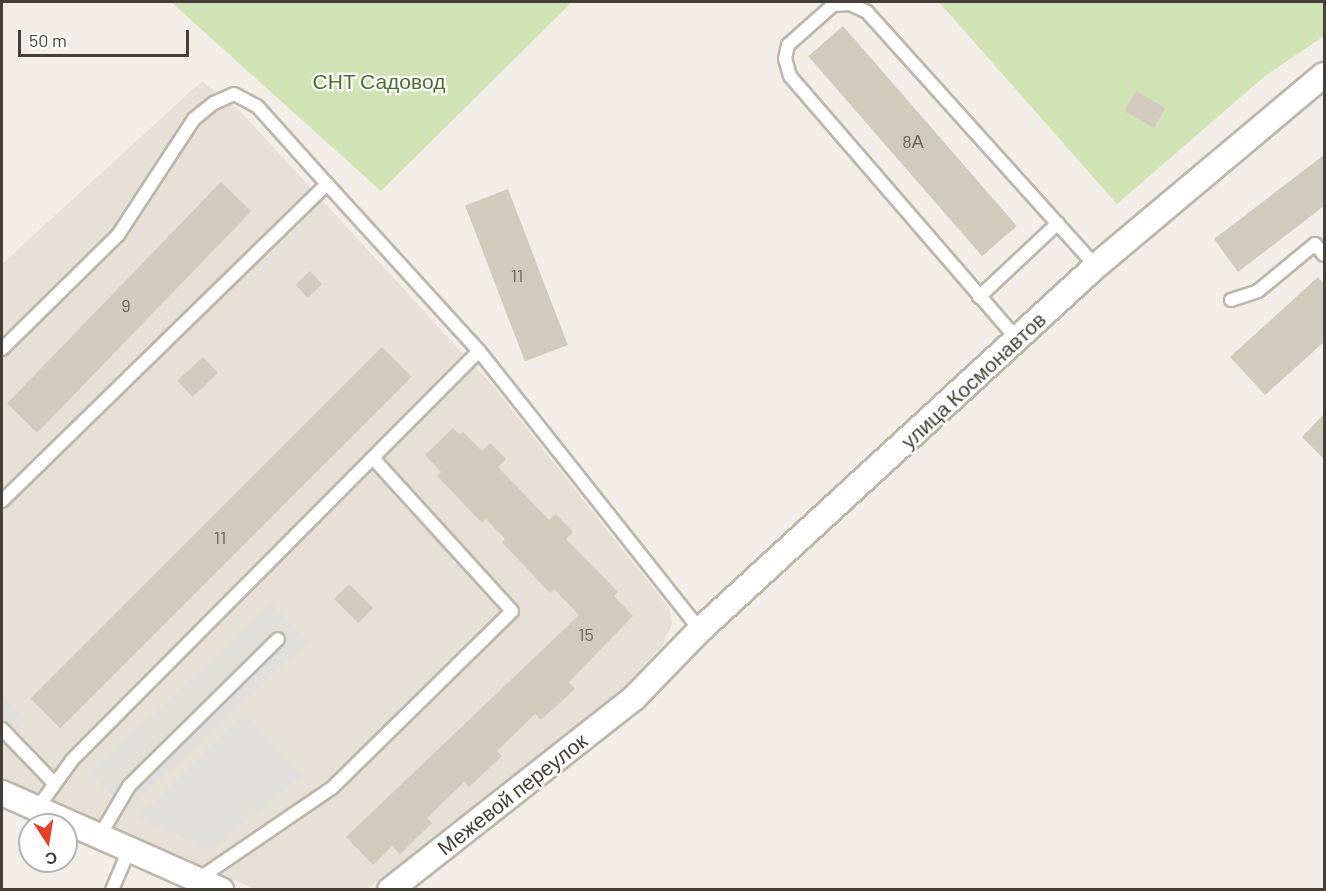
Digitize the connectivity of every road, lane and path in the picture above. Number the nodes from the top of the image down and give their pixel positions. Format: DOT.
graph roads {
  1 [pos="1324,75"];
  2 [pos="327,184"];
  3 [pos="1058,223"];
  4 [pos="1324,255"];
  5 [pos="1096,266"];
  6 [pos="979,297"];
  7 [pos="1231,300"];
  8 [pos="1017,339"];
  9 [pos="2,349"];
  10 [pos="479,351"];
  11 [pos="373,458"];
  12 [pos="2,501"];
  13 [pos="700,630"];
  14 [pos="278,639"];
  15 [pos="634,698"];
  16 [pos="2,729"];
  17 [pos="55,784"];
  18 [pos="2,793"];
  19 [pos="36,810"];
  20 [pos="99,837"];
  21 [pos="129,850"];
  22 [pos="197,880"];
  23 [pos="112,890"];
  24 [pos="220,890"];
  25 [pos="390,890"];
  1 -- 5 [label="street, улица Космонавтов"];
  2 -- 9 [label="lane"];
  2 -- 10 [label="lane"];
  2 -- 12 [label="lane"];
  3 -- 5 [label="lane"];
  3 -- 6 [label="lane"];
  3 -- 6 [label="lane"];
  4 -- 7 [label="lane"];
  5 -- 8 [label="street, улица Космонавтов"];
  6 -- 8 [label="lane"];
  8 -- 13 [label="street, улица Космонавтов"];
  10 -- 11 [label="lane"];
  10 -- 13 [label="lane"];
  11 -- 17 [label="lane"];
  11 -- 22 [label="lane"];
  13 -- 15 [label="street, улица Космонавтов"];
  14 -- 20 [label="lane"];
  15 -- 25 [label="street, Межевой переулок"];
  16 -- 17 [label="lane"];
  17 -- 19 [label="lane"];
  18 -- 19 [label="street"];
  19 -- 20 [label="street"];
  20 -- 21 [label="street"];
  21 -- 22 [label="street"];
  21 -- 23 [label="lane"];
  22 -- 24 [label="street"];
}
